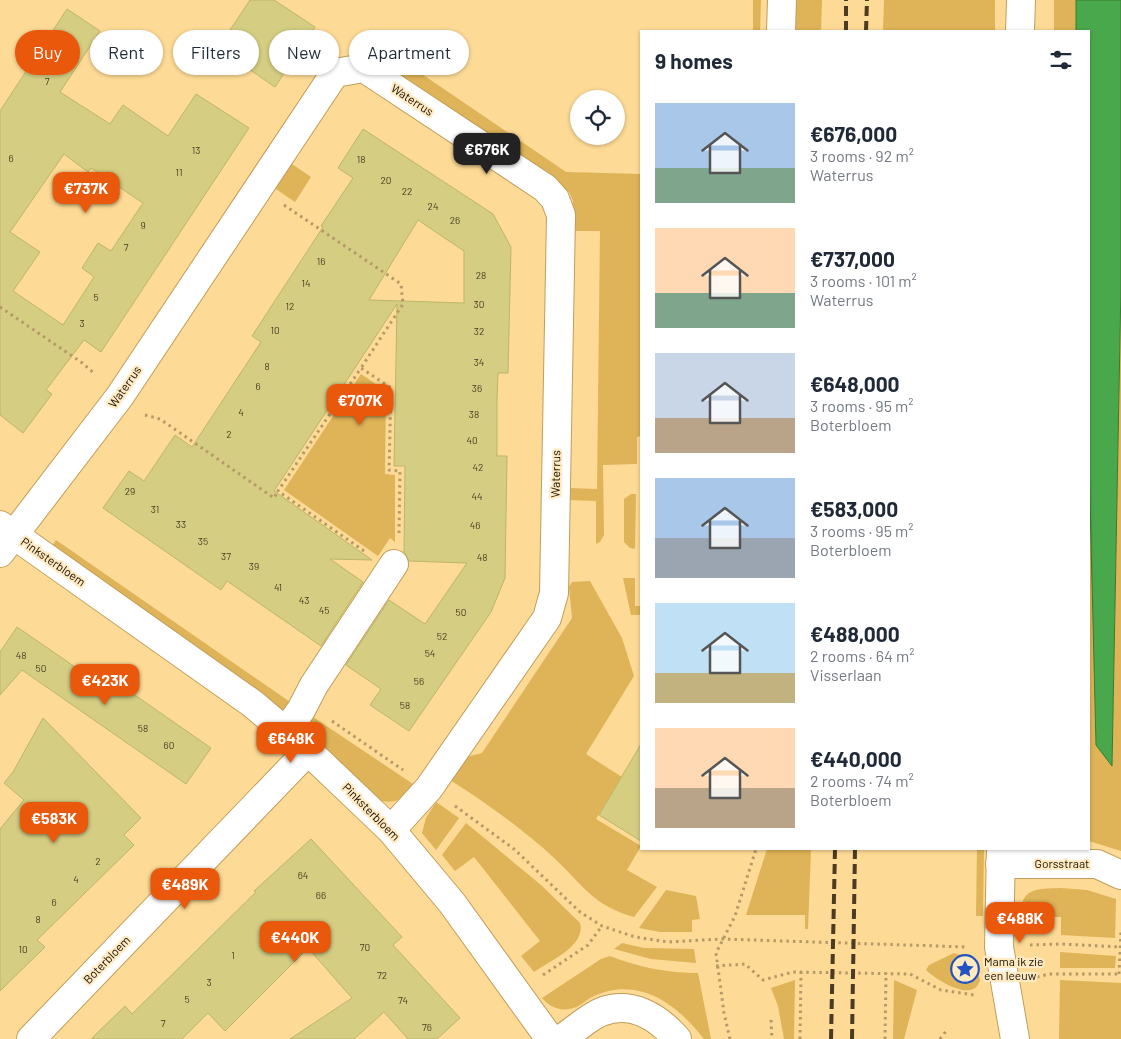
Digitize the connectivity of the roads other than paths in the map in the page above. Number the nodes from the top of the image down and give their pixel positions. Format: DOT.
graph roads {
  1 [pos="782,0"];
  2 [pos="1021,0"];
  3 [pos="781,30"];
  4 [pos="1020,30"];
  5 [pos="5,537"];
  6 [pos="393,567"];
  7 [pos="286,731"];
  8 [pos="308,751"];
  9 [pos="391,830"];
  10 [pos="1000,856"];
  11 [pos="1121,876"];
  12 [pos="31,1039"];
  13 [pos="550,1039"];
  14 [pos="562,1039"];
  15 [pos="677,1039"];
  16 [pos="1016,1039"];
  1 -- 3 [label="street"];
  2 -- 4 [label="street"];
  5 -- 7 [label="street, Pinksterbloem"];
  5 -- 9 [label="street, Waterrus"];
  6 -- 7 [label="street"];
  7 -- 8 [label="street, Pinksterbloem"];
  8 -- 9 [label="street, Pinksterbloem"];
  8 -- 12 [label="street, Boterbloem"];
  9 -- 13 [label="street, Pinksterbloem"];
  10 -- 11 [label="street, Gorsstraat"];
  10 -- 16 [label="street"];
  14 -- 15 [label="street"];
}
